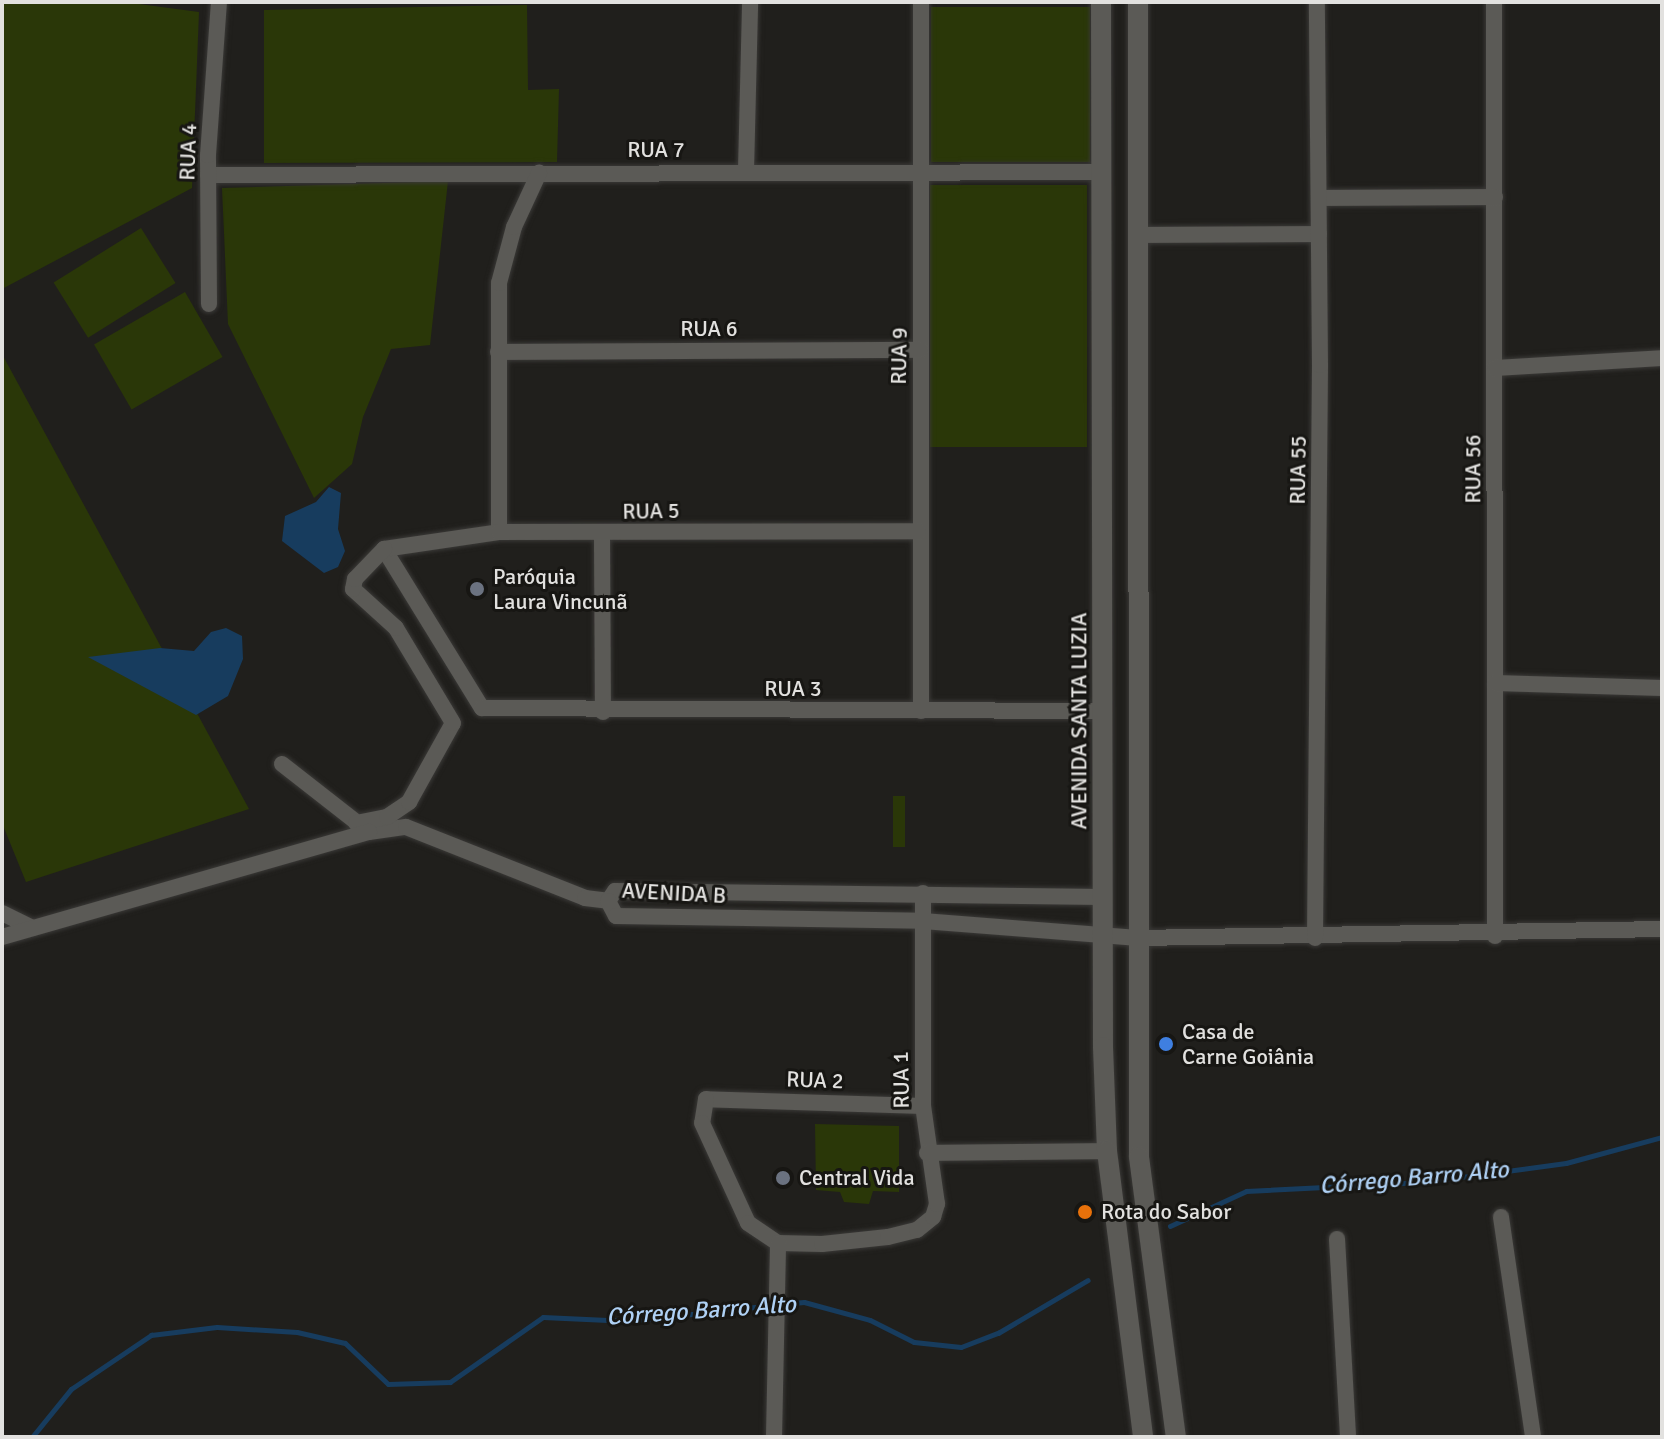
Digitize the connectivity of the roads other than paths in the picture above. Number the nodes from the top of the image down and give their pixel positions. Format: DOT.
graph roads {
  1 [pos="219,2"];
  2 [pos="750,2"];
  3 [pos="921,2"];
  4 [pos="1101,2"];
  5 [pos="1138,2"];
  6 [pos="1317,2"];
  7 [pos="1494,2"];
  8 [pos="746,171"];
  9 [pos="922,172"];
  10 [pos="1103,172"];
  11 [pos="539,173"];
  12 [pos="208,175"];
  13 [pos="1495,197"];
  14 [pos="1319,198"];
  15 [pos="1319,234"];
  16 [pos="1139,235"];
  17 [pos="209,304"];
  18 [pos="921,350"];
  19 [pos="498,352"];
  20 [pos="1662,358"];
  21 [pos="1495,368"];
  22 [pos="1139,405"];
  23 [pos="1104,406"];
  24 [pos="918,531"];
  25 [pos="499,532"];
  26 [pos="602,534"];
  27 [pos="384,549"];
  28 [pos="1495,683"];
  29 [pos="1662,688"];
  30 [pos="921,711"];
  31 [pos="1104,711"];
  32 [pos="603,712"];
  33 [pos="282,764"];
  34 [pos="362,827"];
  35 [pos="923,893"];
  36 [pos="1103,897"];
  37 [pos="608,901"];
  38 [pos="2,913"];
  39 [pos="923,921"];
  40 [pos="33,928"];
  41 [pos="1662,929"];
  42 [pos="1104,935"];
  43 [pos="1495,936"];
  44 [pos="2,937"];
  45 [pos="1138,938"];
  46 [pos="1315,938"];
  47 [pos="923,1106"];
  48 [pos="1107,1151"];
  49 [pos="927,1153"];
  50 [pos="1501,1217"];
  51 [pos="1337,1239"];
  52 [pos="778,1243"];
  53 [pos="774,1437"];
  54 [pos="1143,1437"];
  55 [pos="1176,1437"];
  56 [pos="1348,1437"];
  57 [pos="1533,1437"];
  1 -- 12 [label="street, RUA 4"];
  2 -- 8 [label="street"];
  3 -- 9 [label="street, RUA 9"];
  4 -- 10 [label="street, AVENIDA SANTA LUZIA"];
  5 -- 16 [label="street"];
  6 -- 14 [label="street, RUA 55"];
  7 -- 13 [label="street, RUA 56"];
  8 -- 9 [label="street, RUA 7"];
  8 -- 11 [label="street, RUA 7"];
  9 -- 10 [label="street, RUA 7"];
  9 -- 18 [label="street, RUA 9"];
  10 -- 23 [label="street, AVENIDA SANTA LUZIA"];
  11 -- 12 [label="street, RUA 7"];
  11 -- 19 [label="street"];
  12 -- 17 [label="street, RUA 4"];
  13 -- 14 [label="street"];
  13 -- 21 [label="street, RUA 56"];
  14 -- 15 [label="street, RUA 55"];
  15 -- 16 [label="street"];
  15 -- 46 [label="street, RUA 55"];
  16 -- 22 [label="street"];
  18 -- 19 [label="street, RUA 6"];
  18 -- 24 [label="street, RUA 9"];
  19 -- 25 [label="street"];
  20 -- 21 [label="street"];
  21 -- 28 [label="street, RUA 56"];
  22 -- 23 [label="street"];
  22 -- 45 [label="street"];
  23 -- 31 [label="street, AVENIDA SANTA LUZIA"];
  24 -- 26 [label="street, RUA 5"];
  24 -- 30 [label="street, RUA 9"];
  25 -- 26 [label="street, RUA 5"];
  25 -- 27 [label="street, RUA 5"];
  26 -- 32 [label="street"];
  27 -- 32 [label="street, RUA 3"];
  27 -- 34 [label="street"];
  28 -- 29 [label="street"];
  28 -- 43 [label="street, RUA 56"];
  30 -- 31 [label="street, RUA 3"];
  30 -- 32 [label="street, RUA 3"];
  31 -- 36 [label="street, AVENIDA SANTA LUZIA"];
  33 -- 34 [label="street"];
  34 -- 37 [label="street"];
  34 -- 40 [label="street"];
  35 -- 36 [label="street, AVENIDA B"];
  35 -- 37 [label="street, AVENIDA B"];
  35 -- 39 [label="street, RUA 1"];
  36 -- 42 [label="street, AVENIDA SANTA LUZIA"];
  37 -- 39 [label="street, AVENIDA B"];
  38 -- 40 [label="street"];
  39 -- 42 [label="street, AVENIDA B"];
  39 -- 47 [label="street, RUA 1"];
  40 -- 44 [label="street"];
  41 -- 43 [label="street, AVENIDA B"];
  42 -- 45 [label="street, AVENIDA B"];
  42 -- 48 [label="street, AVENIDA SANTA LUZIA"];
  43 -- 46 [label="street, AVENIDA B"];
  45 -- 46 [label="street, AVENIDA B"];
  45 -- 55 [label="street"];
  47 -- 49 [label="street, RUA 1"];
  47 -- 52 [label="street, RUA 2"];
  48 -- 49 [label="street"];
  48 -- 54 [label="street, AVENIDA SANTA LUZIA"];
  49 -- 52 [label="street, RUA 1"];
  50 -- 57 [label="street"];
  51 -- 56 [label="street"];
  52 -- 53 [label="street"];
}
